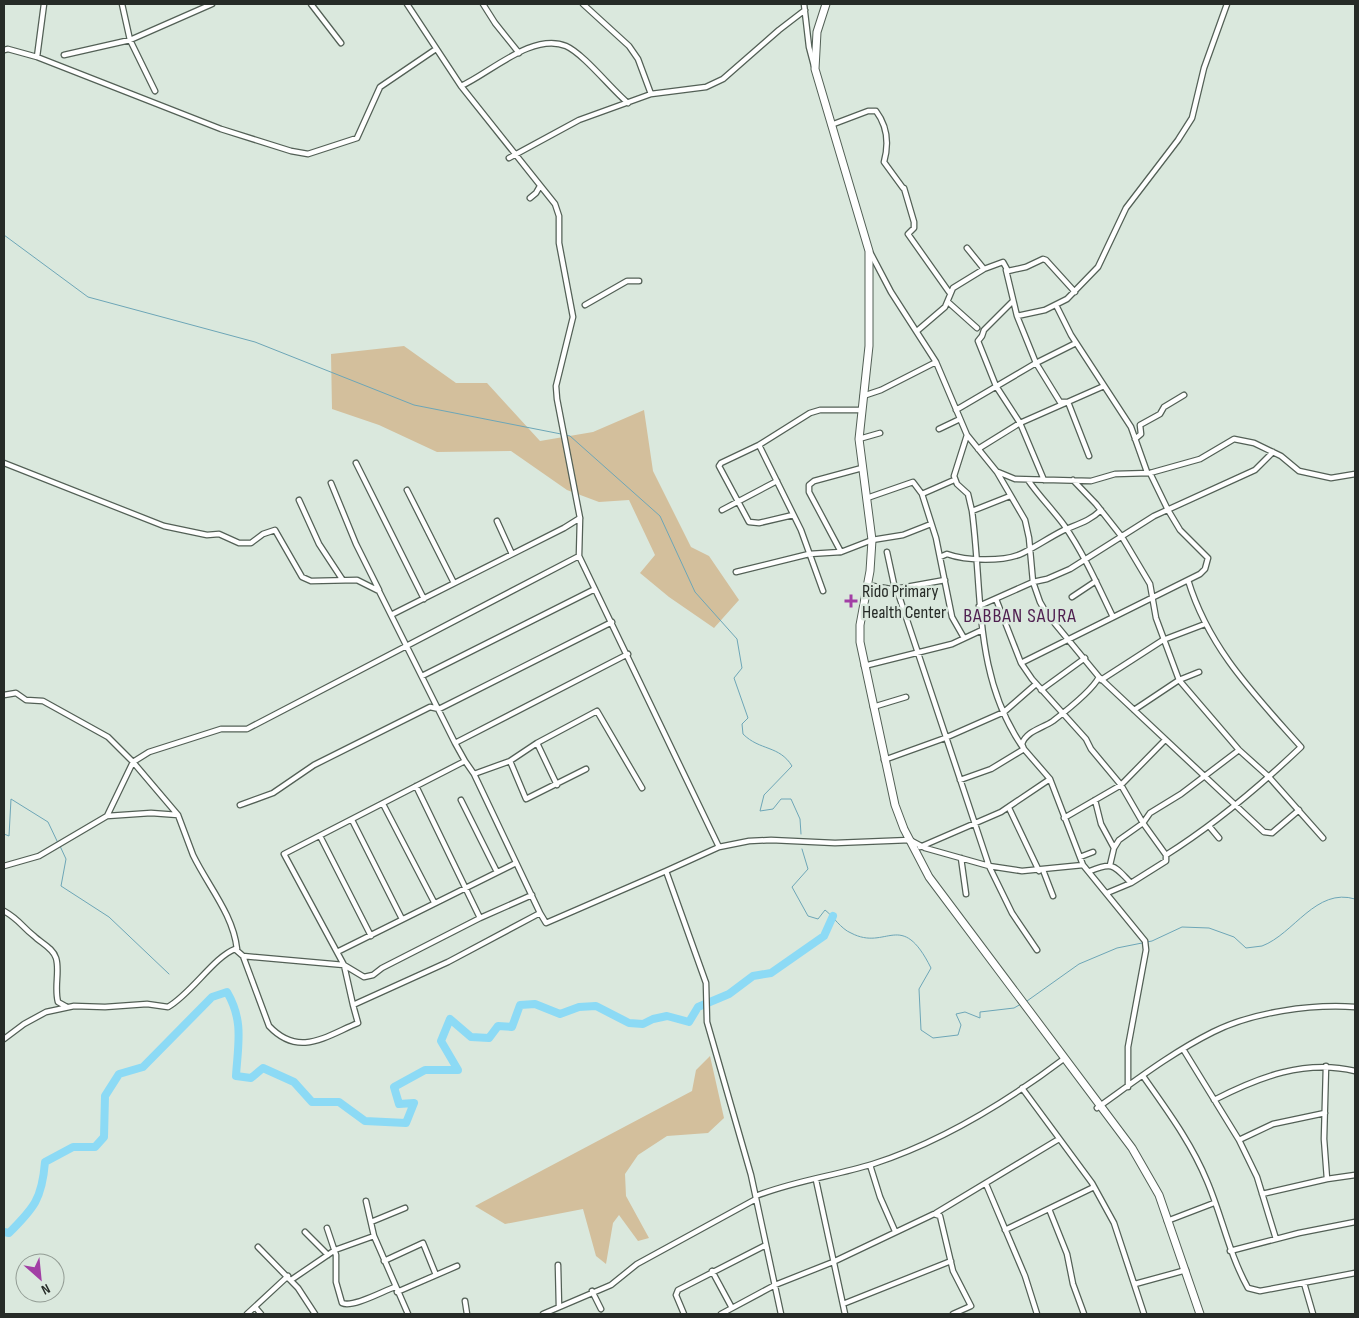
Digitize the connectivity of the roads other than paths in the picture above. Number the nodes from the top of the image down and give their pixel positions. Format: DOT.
graph roads {
  1 [pos="44,4"];
  2 [pos="122,4"];
  3 [pos="212,4"];
  4 [pos="311,4"];
  5 [pos="407,4"];
  6 [pos="484,4"];
  7 [pos="583,4"];
  8 [pos="804,4"];
  9 [pos="826,4"];
  10 [pos="1228,4"];
  11 [pos="805,10"];
  12 [pos="130,40"];
  13 [pos="341,43"];
  14 [pos="436,49"];
  15 [pos="4,50"];
  16 [pos="519,53"];
  17 [pos="64,55"];
  18 [pos="37,57"];
  19 [pos="815,69"];
  20 [pos="461,86"];
  21 [pos="155,91"];
  22 [pos="651,94"];
  23 [pos="628,104"];
  24 [pos="831,125"];
  25 [pos="516,155"];
  26 [pos="509,158"];
  27 [pos="540,186"];
  28 [pos="530,198"];
  29 [pos="967,248"];
  30 [pos="869,251"];
  31 [pos="1003,262"];
  32 [pos="984,270"];
  33 [pos="639,281"];
  34 [pos="949,292"];
  35 [pos="1075,292"];
  36 [pos="1013,301"];
  37 [pos="948,302"];
  38 [pos="584,305"];
  39 [pos="1056,305"];
  40 [pos="1017,316"];
  41 [pos="977,328"];
  42 [pos="917,331"];
  43 [pos="1076,343"];
  44 [pos="936,362"];
  45 [pos="1036,363"];
  46 [pos="996,386"];
  47 [pos="1104,386"];
  48 [pos="1184,395"];
  49 [pos="863,396"];
  50 [pos="1068,402"];
  51 [pos="861,410"];
  52 [pos="956,410"];
  53 [pos="960,419"];
  54 [pos="1020,423"];
  55 [pos="939,429"];
  56 [pos="880,433"];
  57 [pos="967,435"];
  58 [pos="1135,439"];
  59 [pos="859,440"];
  60 [pos="759,445"];
  61 [pos="978,449"];
  62 [pos="1273,452"];
  63 [pos="1089,456"];
  64 [pos="4,463"];
  65 [pos="356,463"];
  66 [pos="862,468"];
  67 [pos="1148,472"];
  68 [pos="1355,474"];
  69 [pos="1003,479"];
  70 [pos="954,480"];
  71 [pos="1028,480"];
  72 [pos="1044,480"];
  73 [pos="1073,480"];
  74 [pos="777,481"];
  75 [pos="331,484"];
  76 [pos="407,490"];
  77 [pos="922,494"];
  78 [pos="1010,496"];
  79 [pos="867,498"];
  80 [pos="300,500"];
  81 [pos="738,502"];
  82 [pos="722,510"];
  83 [pos="1101,510"];
  84 [pos="1168,510"];
  85 [pos="972,511"];
  86 [pos="793,514"];
  87 [pos="580,518"];
  88 [pos="497,521"];
  89 [pos="931,524"];
  90 [pos="1066,529"];
  91 [pos="1122,537"];
  92 [pos="872,540"];
  93 [pos="1030,548"];
  94 [pos="841,552"];
  95 [pos="887,552"];
  96 [pos="512,554"];
  97 [pos="809,554"];
  98 [pos="579,556"];
  99 [pos="940,557"];
  100 [pos="978,559"];
  101 [pos="1085,560"];
  102 [pos="736,572"];
  103 [pos="342,579"];
  104 [pos="944,580"];
  105 [pos="1188,580"];
  106 [pos="1096,581"];
  107 [pos="1033,582"];
  108 [pos="454,583"];
  109 [pos="867,585"];
  110 [pos="596,589"];
  111 [pos="895,589"];
  112 [pos="823,591"];
  113 [pos="379,592"];
  114 [pos="1153,596"];
  115 [pos="1072,597"];
  116 [pos="424,599"];
  117 [pos="996,599"];
  118 [pos="979,606"];
  119 [pos="904,609"];
  120 [pos="887,614"];
  121 [pos="391,615"];
  122 [pos="1113,617"];
  123 [pos="612,622"];
  124 [pos="1205,624"];
  125 [pos="982,630"];
  126 [pos="964,638"];
  127 [pos="1068,639"];
  128 [pos="1164,640"];
  129 [pos="406,645"];
  130 [pos="628,654"];
  131 [pos="918,654"];
  132 [pos="1085,658"];
  133 [pos="1021,663"];
  134 [pos="864,666"];
  135 [pos="1199,672"];
  136 [pos="422,676"];
  137 [pos="1100,678"];
  138 [pos="1179,680"];
  139 [pos="1036,684"];
  140 [pos="1041,690"];
  141 [pos="4,695"];
  142 [pos="906,697"];
  143 [pos="873,707"];
  144 [pos="438,709"];
  145 [pos="1134,710"];
  146 [pos="1004,712"];
  147 [pos="1062,714"];
  148 [pos="945,738"];
  149 [pos="1165,740"];
  150 [pos="455,743"];
  151 [pos="537,743"];
  152 [pos="1024,749"];
  153 [pos="1239,750"];
  154 [pos="884,760"];
  155 [pos="465,761"];
  156 [pos="510,761"];
  157 [pos="133,762"];
  158 [pos="586,769"];
  159 [pos="474,774"];
  160 [pos="1204,776"];
  161 [pos="1269,778"];
  162 [pos="960,780"];
  163 [pos="1050,780"];
  164 [pos="558,785"];
  165 [pos="1121,785"];
  166 [pos="416,786"];
  167 [pos="642,788"];
  168 [pos="461,800"];
  169 [pos="1095,800"];
  170 [pos="383,804"];
  171 [pos="240,805"];
  172 [pos="1236,805"];
  173 [pos="1010,808"];
  174 [pos="1299,810"];
  175 [pos="178,815"];
  176 [pos="107,816"];
  177 [pos="1064,818"];
  178 [pos="352,820"];
  179 [pos="1143,823"];
  180 [pos="976,824"];
  181 [pos="1209,826"];
  182 [pos="320,836"];
  183 [pos="1219,838"];
  184 [pos="1323,838"];
  185 [pos="910,840"];
  186 [pos="720,847"];
  187 [pos="920,847"];
  188 [pos="1114,848"];
  189 [pos="1093,852"];
  190 [pos="1166,854"];
  191 [pos="1080,857"];
  192 [pos="961,858"];
  193 [pos="516,863"];
  194 [pos="1083,865"];
  195 [pos="1110,865"];
  196 [pos="4,866"];
  197 [pos="989,866"];
  198 [pos="1041,870"];
  199 [pos="666,871"];
  200 [pos="1090,871"];
  201 [pos="497,872"];
  202 [pos="1131,883"];
  203 [pos="466,888"];
  204 [pos="966,894"];
  205 [pos="1107,894"];
  206 [pos="532,895"];
  207 [pos="1054,896"];
  208 [pos="434,902"];
  209 [pos="4,911"];
  210 [pos="540,913"];
  211 [pos="480,918"];
  212 [pos="402,920"];
  213 [pos="371,936"];
  214 [pos="237,950"];
  215 [pos="1037,950"];
  216 [pos="336,952"];
  217 [pos="243,956"];
  218 [pos="344,965"];
  219 [pos="353,1006"];
  220 [pos="67,1007"];
  221 [pos="1355,1008"];
  222 [pos="4,1039"];
  223 [pos="1182,1050"];
  224 [pos="1063,1060"];
  225 [pos="1326,1066"];
  226 [pos="1355,1071"];
  227 [pos="1143,1076"];
  228 [pos="1128,1086"];
  229 [pos="1022,1088"];
  230 [pos="1214,1100"];
  231 [pos="1099,1107"];
  232 [pos="1324,1113"];
  233 [pos="1059,1139"];
  234 [pos="1239,1140"];
  235 [pos="870,1165"];
  236 [pos="1355,1175"];
  237 [pos="1327,1179"];
  238 [pos="816,1180"];
  239 [pos="986,1184"];
  240 [pos="1094,1187"];
  241 [pos="1262,1194"];
  242 [pos="756,1198"];
  243 [pos="366,1201"];
  244 [pos="1214,1203"];
  245 [pos="405,1208"];
  246 [pos="1049,1209"];
  247 [pos="934,1214"];
  248 [pos="1168,1221"];
  249 [pos="371,1222"];
  250 [pos="1355,1222"];
  251 [pos="328,1228"];
  252 [pos="1005,1230"];
  253 [pos="896,1231"];
  254 [pos="305,1232"];
  255 [pos="374,1236"];
  256 [pos="1276,1239"];
  257 [pos="766,1245"];
  258 [pos="258,1247"];
  259 [pos="335,1250"];
  260 [pos="1230,1251"];
  261 [pos="328,1255"];
  262 [pos="384,1261"];
  263 [pos="951,1261"];
  264 [pos="833,1262"];
  265 [pos="558,1265"];
  266 [pos="457,1266"];
  267 [pos="1184,1271"];
  268 [pos="712,1272"];
  269 [pos="1355,1273"];
  270 [pos="436,1275"];
  271 [pos="289,1278"];
  272 [pos="1304,1283"];
  273 [pos="1135,1284"];
  274 [pos="775,1285"];
  275 [pos="395,1287"];
  276 [pos="397,1292"];
  277 [pos="592,1292"];
  278 [pos="465,1301"];
  279 [pos="843,1304"];
  280 [pos="255,1307"];
  281 [pos="559,1307"];
  282 [pos="732,1308"];
  283 [pos="601,1309"];
  284 [pos="552,1312"];
  285 [pos="247,1314"];
  286 [pos="261,1314"];
  287 [pos="315,1314"];
  288 [pos="408,1314"];
  289 [pos="467,1314"];
  290 [pos="543,1314"];
  291 [pos="684,1314"];
  292 [pos="721,1314"];
  293 [pos="781,1314"];
  294 [pos="845,1314"];
  295 [pos="953,1314"];
  296 [pos="1037,1314"];
  297 [pos="1084,1314"];
  298 [pos="1144,1314"];
  299 [pos="1198,1314"];
  300 [pos="1313,1314"];
  1 -- 18 [label="street"];
  2 -- 12 [label="street"];
  3 -- 12 [label="street"];
  4 -- 13 [label="street"];
  5 -- 14 [label="street"];
  6 -- 16 [label="street"];
  7 -- 22 [label="street"];
  8 -- 11 [label="street"];
  9 -- 19 [label="main road"];
  10 -- 35 [label="street"];
  11 -- 19 [label="street"];
  11 -- 22 [label="street"];
  12 -- 17 [label="street"];
  12 -- 21 [label="street"];
  14 -- 18 [label="street"];
  14 -- 20 [label="street"];
  15 -- 18 [label="street"];
  16 -- 20 [label="street"];
  16 -- 23 [label="street"];
  19 -- 24 [label="main road"];
  20 -- 25 [label="street"];
  22 -- 23 [label="street"];
  23 -- 25 [label="street"];
  24 -- 30 [label="main road"];
  24 -- 34 [label="street"];
  25 -- 26 [label="street"];
  25 -- 27 [label="street"];
  27 -- 28 [label="street"];
  27 -- 87 [label="street"];
  29 -- 32 [label="street"];
  30 -- 42 [label="street"];
  30 -- 49 [label="main road"];
  31 -- 32 [label="street"];
  31 -- 35 [label="street"];
  31 -- 36 [label="street"];
  32 -- 34 [label="street"];
  33 -- 38 [label="street"];
  34 -- 37 [label="street"];
  35 -- 39 [label="street"];
  36 -- 40 [label="street"];
  36 -- 46 [label="street"];
  37 -- 41 [label="street"];
  37 -- 42 [label="street"];
  39 -- 40 [label="street"];
  39 -- 43 [label="street"];
  40 -- 45 [label="street"];
  42 -- 44 [label="street"];
  43 -- 45 [label="street"];
  43 -- 47 [label="street"];
  44 -- 49 [label="street"];
  44 -- 52 [label="street"];
  45 -- 46 [label="street"];
  45 -- 50 [label="street"];
  46 -- 52 [label="street"];
  46 -- 54 [label="street"];
  47 -- 50 [label="street"];
  47 -- 58 [label="street"];
  48 -- 58 [label="street"];
  49 -- 51 [label="main road"];
  50 -- 54 [label="street"];
  50 -- 63 [label="street"];
  51 -- 59 [label="main road"];
  51 -- 60 [label="street"];
  52 -- 53 [label="street"];
  53 -- 55 [label="street"];
  53 -- 57 [label="street"];
  54 -- 61 [label="street"];
  54 -- 72 [label="street"];
  56 -- 59 [label="street"];
  57 -- 61 [label="street"];
  57 -- 70 [label="street"];
  58 -- 67 [label="street"];
  59 -- 66 [label="main road"];
  60 -- 74 [label="street"];
  60 -- 81 [label="street"];
  61 -- 69 [label="street"];
  62 -- 67 [label="street"];
  62 -- 68 [label="street"];
  62 -- 84 [label="street"];
  64 -- 103 [label="street"];
  65 -- 116 [label="street"];
  66 -- 79 [label="main road"];
  66 -- 94 [label="street"];
  67 -- 73 [label="street"];
  67 -- 84 [label="street"];
  69 -- 71 [label="street"];
  69 -- 78 [label="street"];
  70 -- 77 [label="street"];
  70 -- 85 [label="street"];
  71 -- 72 [label="street"];
  71 -- 90 [label="street"];
  72 -- 73 [label="street"];
  73 -- 83 [label="street"];
  74 -- 81 [label="street"];
  74 -- 86 [label="street"];
  75 -- 113 [label="street"];
  76 -- 108 [label="street"];
  77 -- 79 [label="street"];
  77 -- 89 [label="street"];
  78 -- 85 [label="street"];
  78 -- 93 [label="street"];
  79 -- 92 [label="main road"];
  80 -- 103 [label="street"];
  81 -- 82 [label="street"];
  81 -- 86 [label="street"];
  83 -- 90 [label="street"];
  83 -- 91 [label="street"];
  84 -- 91 [label="street"];
  84 -- 105 [label="street"];
  85 -- 100 [label="street"];
  86 -- 97 [label="street"];
  87 -- 96 [label="street"];
  87 -- 98 [label="street"];
  88 -- 96 [label="street"];
  89 -- 92 [label="street"];
  89 -- 99 [label="street"];
  90 -- 93 [label="street"];
  90 -- 101 [label="street"];
  91 -- 101 [label="street"];
  91 -- 114 [label="street"];
  92 -- 94 [label="street"];
  92 -- 109 [label="main road"];
  93 -- 100 [label="street"];
  93 -- 107 [label="street"];
  94 -- 97 [label="street"];
  95 -- 111 [label="street"];
  96 -- 108 [label="street"];
  97 -- 102 [label="street"];
  97 -- 112 [label="street"];
  98 -- 110 [label="street"];
  98 -- 129 [label="street"];
  99 -- 100 [label="street"];
  99 -- 104 [label="street"];
  100 -- 118 [label="street"];
  101 -- 106 [label="street"];
  101 -- 107 [label="street"];
  103 -- 113 [label="street"];
  104 -- 111 [label="street"];
  104 -- 126 [label="street"];
  105 -- 114 [label="street"];
  105 -- 124 [label="street"];
  106 -- 115 [label="street"];
  106 -- 122 [label="street"];
  107 -- 117 [label="street"];
  107 -- 127 [label="street"];
  108 -- 116 [label="street"];
  109 -- 111 [label="street"];
  109 -- 134 [label="main road"];
  110 -- 123 [label="street"];
  110 -- 136 [label="street"];
  111 -- 119 [label="street"];
  113 -- 121 [label="street"];
  114 -- 122 [label="street"];
  114 -- 128 [label="street"];
  116 -- 121 [label="street"];
  117 -- 118 [label="street"];
  117 -- 133 [label="street"];
  118 -- 125 [label="street"];
  119 -- 120 [label="street"];
  119 -- 131 [label="street"];
  121 -- 129 [label="street"];
  122 -- 127 [label="street"];
  123 -- 130 [label="street"];
  123 -- 144 [label="street"];
  124 -- 128 [label="street"];
  124 -- 161 [label="street"];
  125 -- 126 [label="street"];
  125 -- 146 [label="street"];
  126 -- 131 [label="street"];
  127 -- 132 [label="street"];
  127 -- 133 [label="street"];
  128 -- 137 [label="street"];
  128 -- 138 [label="street"];
  129 -- 136 [label="street"];
  129 -- 157 [label="street"];
  130 -- 150 [label="street"];
  130 -- 186 [label="street"];
  131 -- 134 [label="street"];
  131 -- 148 [label="street"];
  132 -- 137 [label="street"];
  132 -- 140 [label="street"];
  133 -- 139 [label="street"];
  134 -- 143 [label="main road"];
  135 -- 138 [label="street"];
  136 -- 144 [label="street"];
  137 -- 145 [label="street"];
  137 -- 147 [label="street"];
  138 -- 145 [label="street"];
  138 -- 153 [label="street"];
  139 -- 140 [label="street"];
  139 -- 146 [label="street"];
  140 -- 147 [label="street"];
  141 -- 157 [label="street"];
  142 -- 143 [label="street"];
  143 -- 154 [label="main road"];
  144 -- 150 [label="street"];
  144 -- 171 [label="street"];
  145 -- 149 [label="street"];
  146 -- 148 [label="street"];
  146 -- 152 [label="street"];
  147 -- 152 [label="street"];
  147 -- 165 [label="street"];
  148 -- 154 [label="street"];
  148 -- 162 [label="street"];
  149 -- 160 [label="street"];
  149 -- 165 [label="street"];
  150 -- 155 [label="street"];
  151 -- 156 [label="street"];
  151 -- 164 [label="street"];
  151 -- 167 [label="street"];
  152 -- 162 [label="street"];
  152 -- 163 [label="street"];
  153 -- 160 [label="street"];
  153 -- 161 [label="street"];
  154 -- 185 [label="main road"];
  155 -- 159 [label="street"];
  155 -- 166 [label="street"];
  156 -- 159 [label="street"];
  156 -- 164 [label="street"];
  157 -- 175 [label="street"];
  157 -- 176 [label="street"];
  158 -- 164 [label="street"];
  159 -- 193 [label="street"];
  160 -- 172 [label="street"];
  160 -- 179 [label="street"];
  161 -- 172 [label="street"];
  161 -- 174 [label="street"];
  162 -- 180 [label="street"];
  163 -- 173 [label="street"];
  163 -- 177 [label="street"];
  165 -- 169 [label="street"];
  165 -- 179 [label="street"];
  166 -- 170 [label="street"];
  166 -- 203 [label="street"];
  168 -- 201 [label="street"];
  169 -- 177 [label="street"];
  169 -- 188 [label="street"];
  170 -- 178 [label="street"];
  170 -- 208 [label="street"];
  172 -- 174 [label="street"];
  172 -- 181 [label="street"];
  173 -- 180 [label="street"];
  173 -- 198 [label="street"];
  174 -- 184 [label="street"];
  175 -- 176 [label="street"];
  175 -- 214 [label="street"];
  176 -- 196 [label="street"];
  177 -- 191 [label="street"];
  178 -- 182 [label="street"];
  178 -- 212 [label="street"];
  179 -- 188 [label="street"];
  179 -- 190 [label="street"];
  180 -- 187 [label="street"];
  180 -- 197 [label="street"];
  181 -- 183 [label="street"];
  181 -- 190 [label="street"];
  182 -- 213 [label="street"];
  182 -- 216 [label="street"];
  185 -- 186 [label="street"];
  185 -- 187 [label="street"];
  185 -- 224 [label="main road"];
  186 -- 199 [label="street"];
  187 -- 192 [label="street"];
  188 -- 195 [label="street"];
  189 -- 191 [label="street"];
  190 -- 202 [label="street"];
  191 -- 194 [label="street"];
  192 -- 197 [label="street"];
  192 -- 204 [label="street"];
  193 -- 201 [label="street"];
  193 -- 206 [label="street"];
  194 -- 198 [label="street"];
  194 -- 200 [label="street"];
  195 -- 200 [label="street"];
  195 -- 202 [label="street"];
  197 -- 198 [label="street"];
  197 -- 215 [label="street"];
  198 -- 207 [label="street"];
  199 -- 210 [label="street"];
  199 -- 242 [label="street"];
  200 -- 205 [label="street"];
  201 -- 203 [label="street"];
  202 -- 205 [label="street"];
  203 -- 208 [label="street"];
  203 -- 211 [label="street"];
  205 -- 228 [label="street"];
  206 -- 210 [label="street"];
  206 -- 211 [label="street"];
  208 -- 212 [label="street"];
  209 -- 220 [label="street"];
  210 -- 219 [label="street"];
  211 -- 218 [label="street"];
  212 -- 213 [label="street"];
  213 -- 216 [label="street"];
  214 -- 217 [label="street"];
  214 -- 220 [label="street"];
  216 -- 218 [label="street"];
  217 -- 218 [label="street"];
  217 -- 219 [label="street"];
  218 -- 219 [label="street"];
  220 -- 222 [label="street"];
  221 -- 223 [label="street"];
  223 -- 227 [label="street"];
  223 -- 230 [label="street"];
  224 -- 229 [label="street"];
  224 -- 231 [label="main road"];
  225 -- 226 [label="street"];
  225 -- 230 [label="street"];
  225 -- 232 [label="street"];
  227 -- 228 [label="street"];
  227 -- 244 [label="street"];
  228 -- 231 [label="street"];
  229 -- 233 [label="street"];
  229 -- 235 [label="street"];
  230 -- 234 [label="street"];
  231 -- 248 [label="main road"];
  232 -- 234 [label="street"];
  232 -- 237 [label="street"];
  233 -- 239 [label="street"];
  233 -- 240 [label="street"];
  234 -- 241 [label="street"];
  235 -- 238 [label="street"];
  235 -- 253 [label="street"];
  236 -- 237 [label="street"];
  237 -- 241 [label="street"];
  238 -- 242 [label="street"];
  238 -- 264 [label="street"];
  239 -- 247 [label="street"];
  239 -- 252 [label="street"];
  240 -- 246 [label="street"];
  240 -- 273 [label="street"];
  241 -- 256 [label="street"];
  242 -- 257 [label="street"];
  242 -- 277 [label="street"];
  243 -- 249 [label="street"];
  244 -- 248 [label="street"];
  244 -- 260 [label="street"];
  245 -- 249 [label="street"];
  246 -- 252 [label="street"];
  246 -- 297 [label="street"];
  247 -- 253 [label="street"];
  247 -- 263 [label="street"];
  248 -- 267 [label="main road"];
  249 -- 255 [label="street"];
  250 -- 256 [label="street"];
  251 -- 259 [label="street"];
  252 -- 296 [label="street"];
  253 -- 264 [label="street"];
  254 -- 261 [label="street"];
  255 -- 259 [label="street"];
  255 -- 262 [label="street"];
  256 -- 260 [label="street"];
  257 -- 268 [label="street"];
  257 -- 274 [label="street"];
  258 -- 271 [label="street"];
  259 -- 261 [label="street"];
  259 -- 275 [label="street"];
  260 -- 272 [label="street"];
  261 -- 271 [label="street"];
  262 -- 270 [label="street"];
  262 -- 275 [label="street"];
  263 -- 279 [label="street"];
  263 -- 295 [label="street"];
  264 -- 274 [label="street"];
  264 -- 279 [label="street"];
  265 -- 281 [label="street"];
  266 -- 270 [label="street"];
  267 -- 273 [label="street"];
  267 -- 299 [label="main road"];
  268 -- 282 [label="street"];
  268 -- 291 [label="street"];
  269 -- 272 [label="street"];
  270 -- 276 [label="street"];
  271 -- 280 [label="street"];
  271 -- 287 [label="street"];
  272 -- 300 [label="street"];
  273 -- 298 [label="street"];
  274 -- 282 [label="street"];
  274 -- 293 [label="street"];
  275 -- 276 [label="street"];
  276 -- 288 [label="street"];
  277 -- 281 [label="street"];
  277 -- 283 [label="street"];
  278 -- 289 [label="street"];
  279 -- 294 [label="street"];
  280 -- 285 [label="street"];
  280 -- 286 [label="street"];
  281 -- 284 [label="street"];
  282 -- 292 [label="street"];
  284 -- 290 [label="street"];
}
